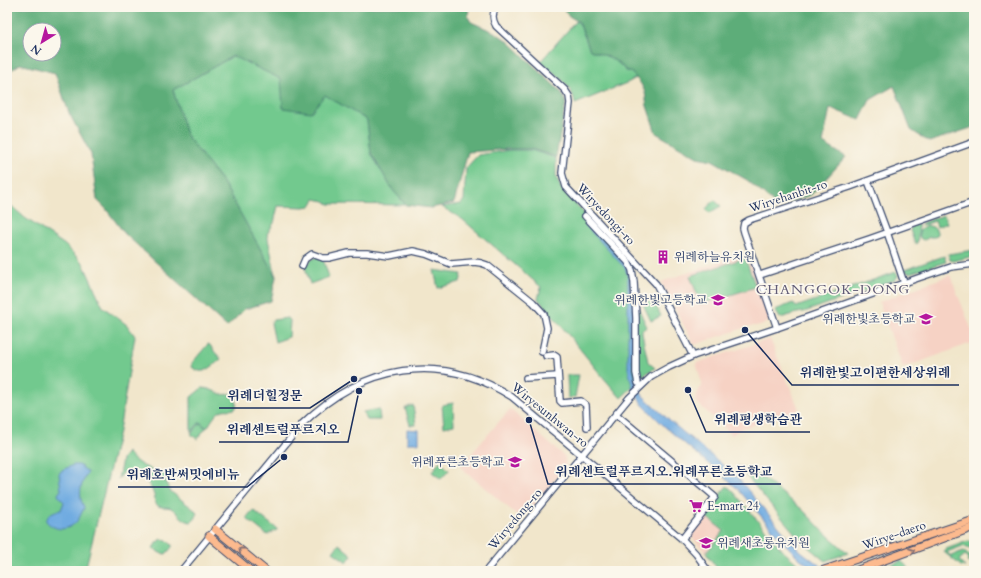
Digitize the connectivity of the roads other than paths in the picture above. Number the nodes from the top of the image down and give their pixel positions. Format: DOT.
graph roads {
  1 [pos="496,7"];
  2 [pos="974,142"];
  3 [pos="868,180"];
  4 [pos="974,202"];
  5 [pos="585,216"];
  6 [pos="887,232"];
  7 [pos="974,264"];
  8 [pos="302,266"];
  9 [pos="760,275"];
  10 [pos="904,283"];
  11 [pos="777,328"];
  12 [pos="693,356"];
  13 [pos="558,376"];
  14 [pos="526,378"];
  15 [pos="638,383"];
  16 [pos="616,414"];
  17 [pos="587,427"];
  18 [pos="582,455"];
  19 [pos="974,520"];
  20 [pos="974,527"];
  21 [pos="215,529"];
  22 [pos="209,536"];
  23 [pos="682,539"];
  24 [pos="181,571"];
  25 [pos="251,571"];
  26 [pos="266,571"];
  27 [pos="486,571"];
  28 [pos="708,571"];
  29 [pos="821,571"];
  30 [pos="855,571"];
  1 -- 12 [label="street, Wiryedongi-ro"];
  2 -- 3 [label="street, Wiryehanbit-ro"];
  3 -- 6 [label="street"];
  3 -- 9 [label="street, Wiryehanbit-ro"];
  4 -- 6 [label="street"];
  5 -- 15 [label="street"];
  6 -- 9 [label="street"];
  6 -- 10 [label="street"];
  7 -- 10 [label="street, Wiryedong-ro"];
  8 -- 13 [label="street"];
  9 -- 11 [label="street, Wiryehanbit-ro"];
  10 -- 11 [label="street, Wiryedong-ro"];
  11 -- 12 [label="street, Wiryedong-ro"];
  12 -- 16 [label="street, Wiryedong-ro"];
  13 -- 14 [label="street"];
  13 -- 17 [label="street"];
  16 -- 18 [label="street, Wiryedong-ro"];
  16 -- 23 [label="street"];
  18 -- 21 [label="street, Wiryesunhwan-ro"];
  18 -- 23 [label="street, Wiryesunhwan-ro"];
  18 -- 27 [label="street, Wiryedong-ro"];
  19 -- 29 [label="main road, Wirye-daero"];
  30 -- 20 [label="main road, Wirye-daero, one-way"];
  21 -- 22 [label="street, Wiryesunhwan-ro"];
  26 -- 21 [label="main road, one-way"];
  22 -- 24 [label="street, Wiryesunhwan-ro"];
  22 -- 25 [label="main road"];
  23 -- 28 [label="street, Wiryesunhwan-ro"];
}
